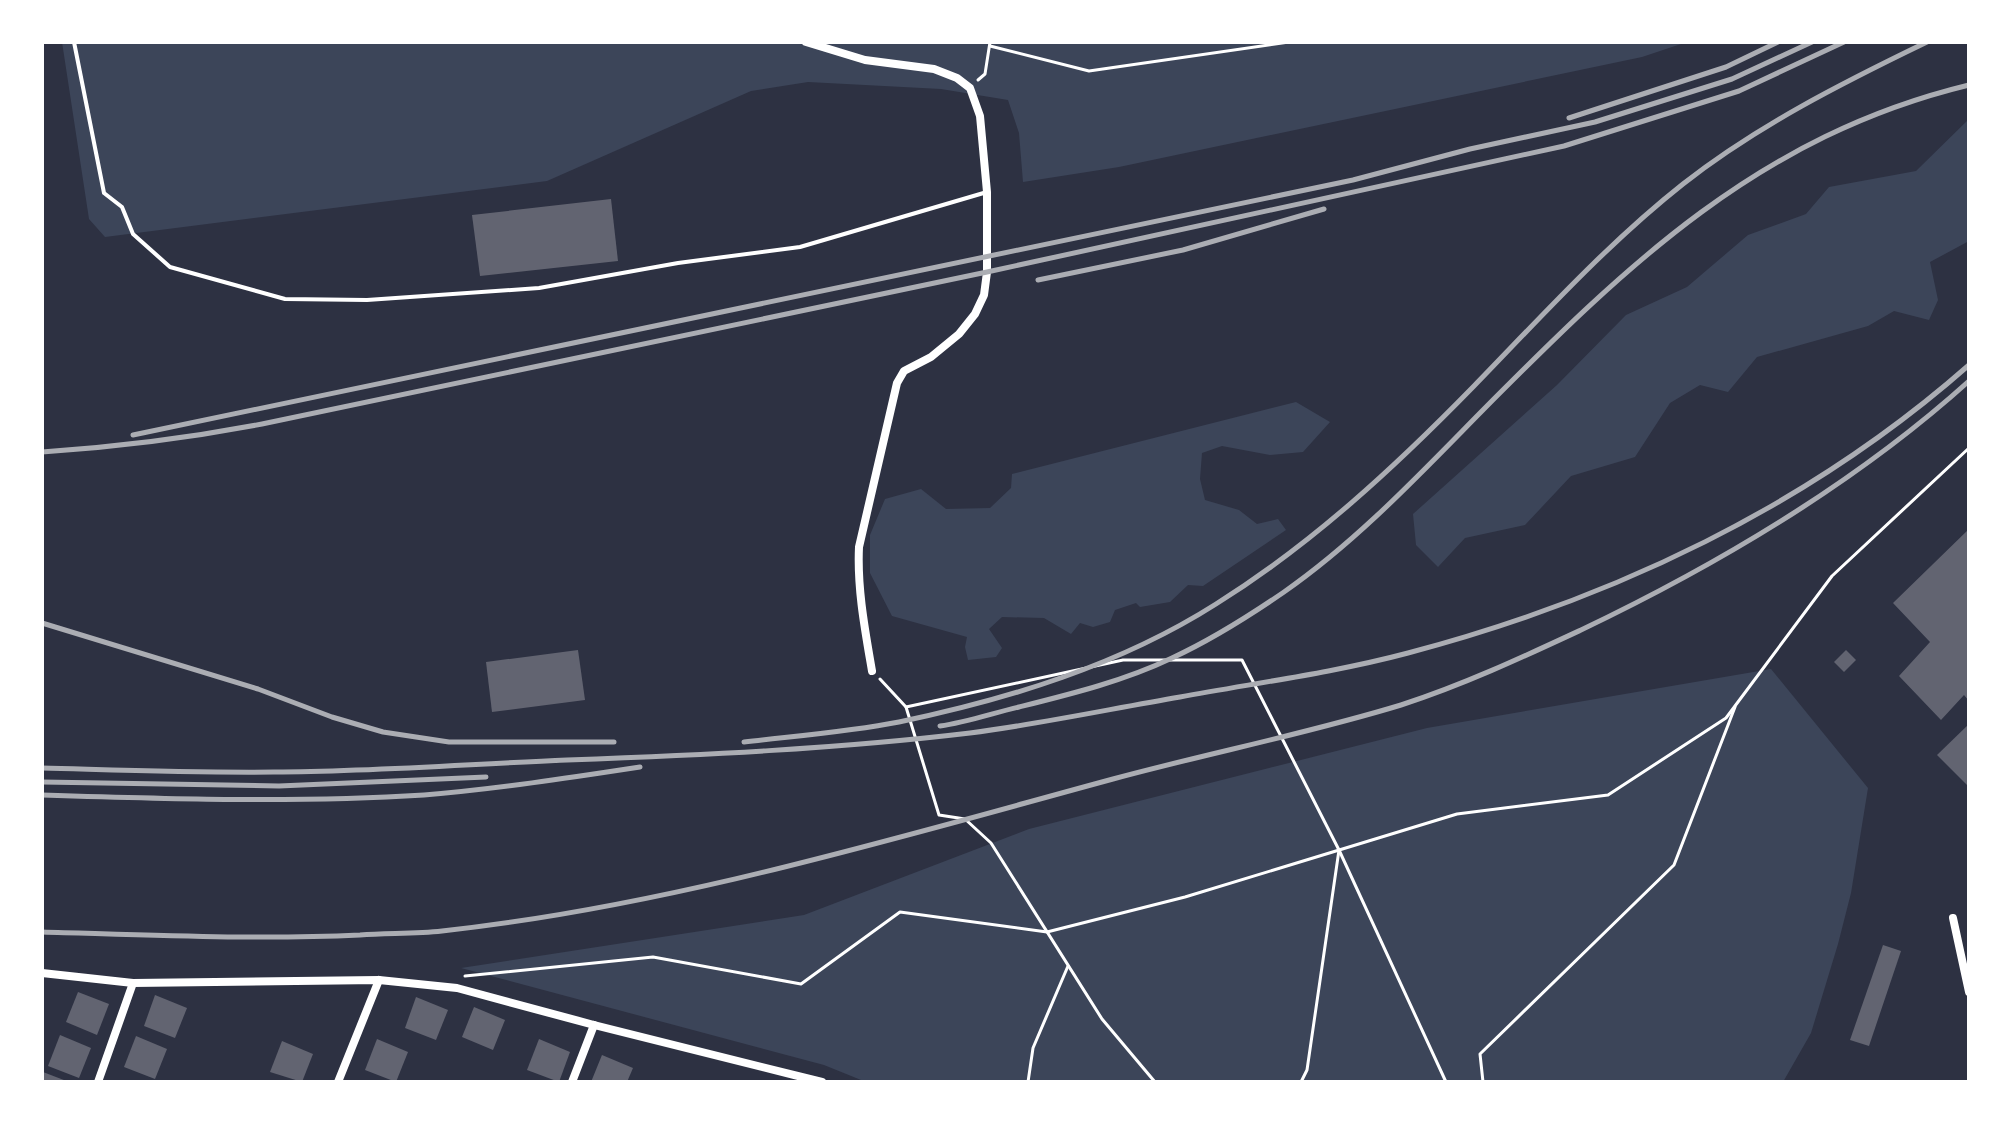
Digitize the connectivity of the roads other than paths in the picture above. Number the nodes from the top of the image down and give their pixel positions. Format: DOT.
graph roads {
  1 [pos="74,42"];
  2 [pos="806,42"];
  3 [pos="987,192"];
  4 [pos="872,671"];
  5 [pos="1953,918"];
  6 [pos="42,973"];
  7 [pos="379,980"];
  8 [pos="133,983"];
  9 [pos="1969,992"];
  10 [pos="594,1025"];
  11 [pos="789,1078"];
  12 [pos="98,1082"];
  13 [pos="338,1082"];
  14 [pos="572,1082"];
  15 [pos="822,1082"];
  1 -- 3 [label="lane"];
  2 -- 3 [label="street"];
  3 -- 4 [label="street"];
  5 -- 9 [label="street"];
  6 -- 8 [label="street"];
  7 -- 8 [label="street"];
  7 -- 10 [label="street"];
  7 -- 13 [label="street"];
  8 -- 12 [label="street"];
  10 -- 11 [label="street"];
  10 -- 14 [label="street"];
  11 -- 15 [label="street"];
}
